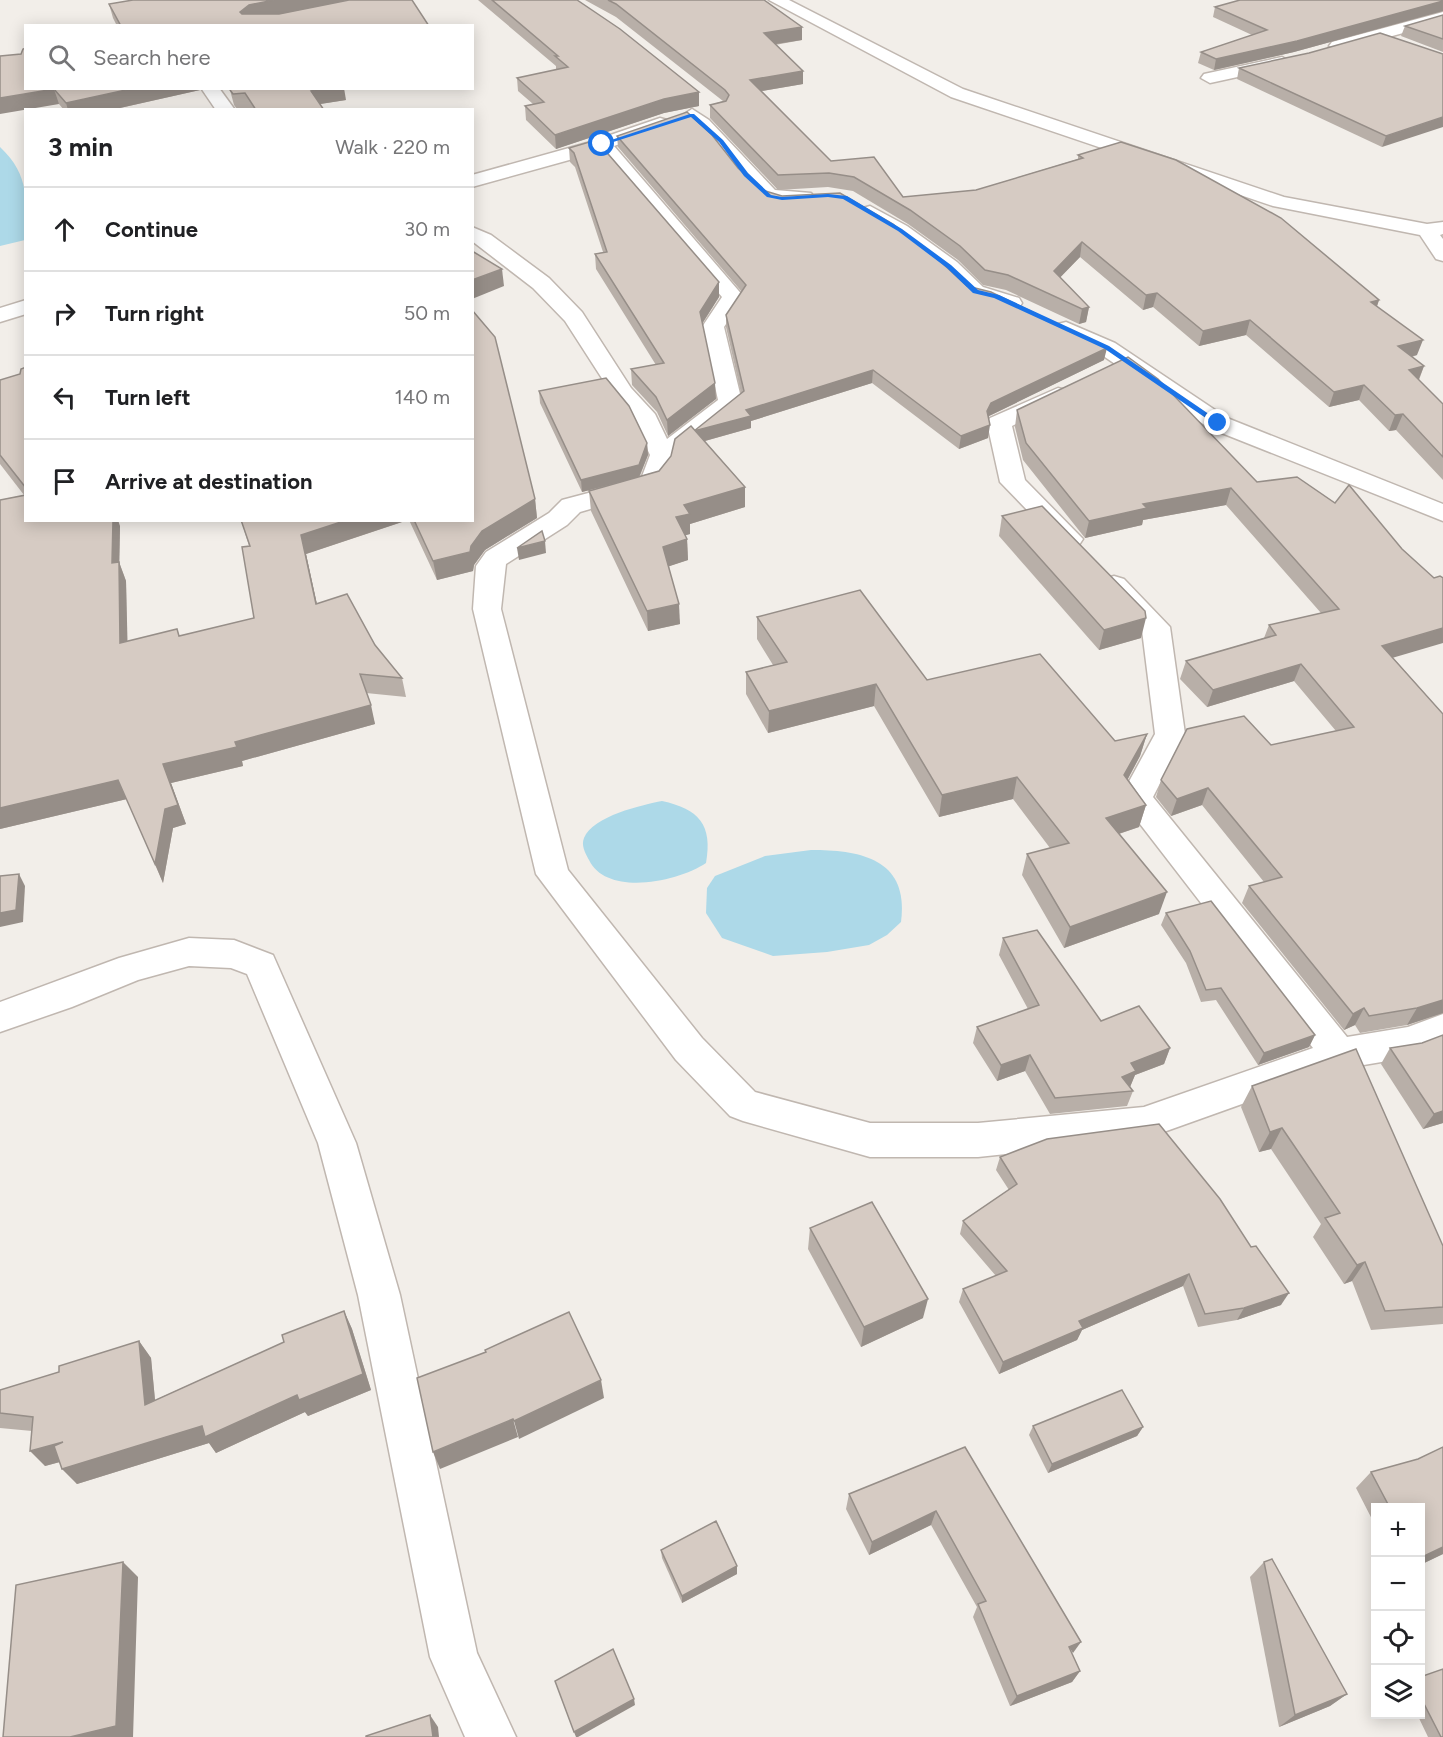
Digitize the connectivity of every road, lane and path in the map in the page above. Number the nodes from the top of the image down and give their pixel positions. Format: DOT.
graph roads {
  1 [pos="777,0"];
  2 [pos="1443,17"];
  3 [pos="1376,34"];
  4 [pos="1410,47"];
  5 [pos="1321,51"];
  6 [pos="1299,58"];
  7 [pos="1210,78"];
  8 [pos="211,90"];
  9 [pos="225,108"];
  10 [pos="718,109"];
  11 [pos="692,115"];
  12 [pos="602,144"];
  13 [pos="474,180"];
  14 [pos="828,195"];
  15 [pos="854,203"];
  16 [pos="1435,229"];
  17 [pos="474,234"];
  18 [pos="1443,255"];
  19 [pos="24,308"];
  20 [pos="0,315"];
  21 [pos="1127,361"];
  22 [pos="662,455"];
  23 [pos="1443,513"];
  24 [pos="0,1017"];
  25 [pos="1443,1029"];
  26 [pos="1339,1054"];
  27 [pos="491,1737"];
  1 -- 16 [label="street"];
  2 -- 3 [label="street"];
  3 -- 4 [label="street"];
  3 -- 5 [label="street"];
  6 -- 7 [label="street"];
  8 -- 9 [label="street"];
  10 -- 11 [label="street"];
  11 -- 12 [label="street"];
  11 -- 14 [label="street"];
  12 -- 13 [label="street"];
  12 -- 22 [label="street"];
  15 -- 21 [label="street"];
  16 -- 18 [label="street"];
  17 -- 22 [label="street"];
  19 -- 20 [label="street"];
  21 -- 23 [label="street"];
  21 -- 26 [label="street"];
  22 -- 26 [label="street"];
  24 -- 27 [label="street"];
  25 -- 26 [label="street"];
}
